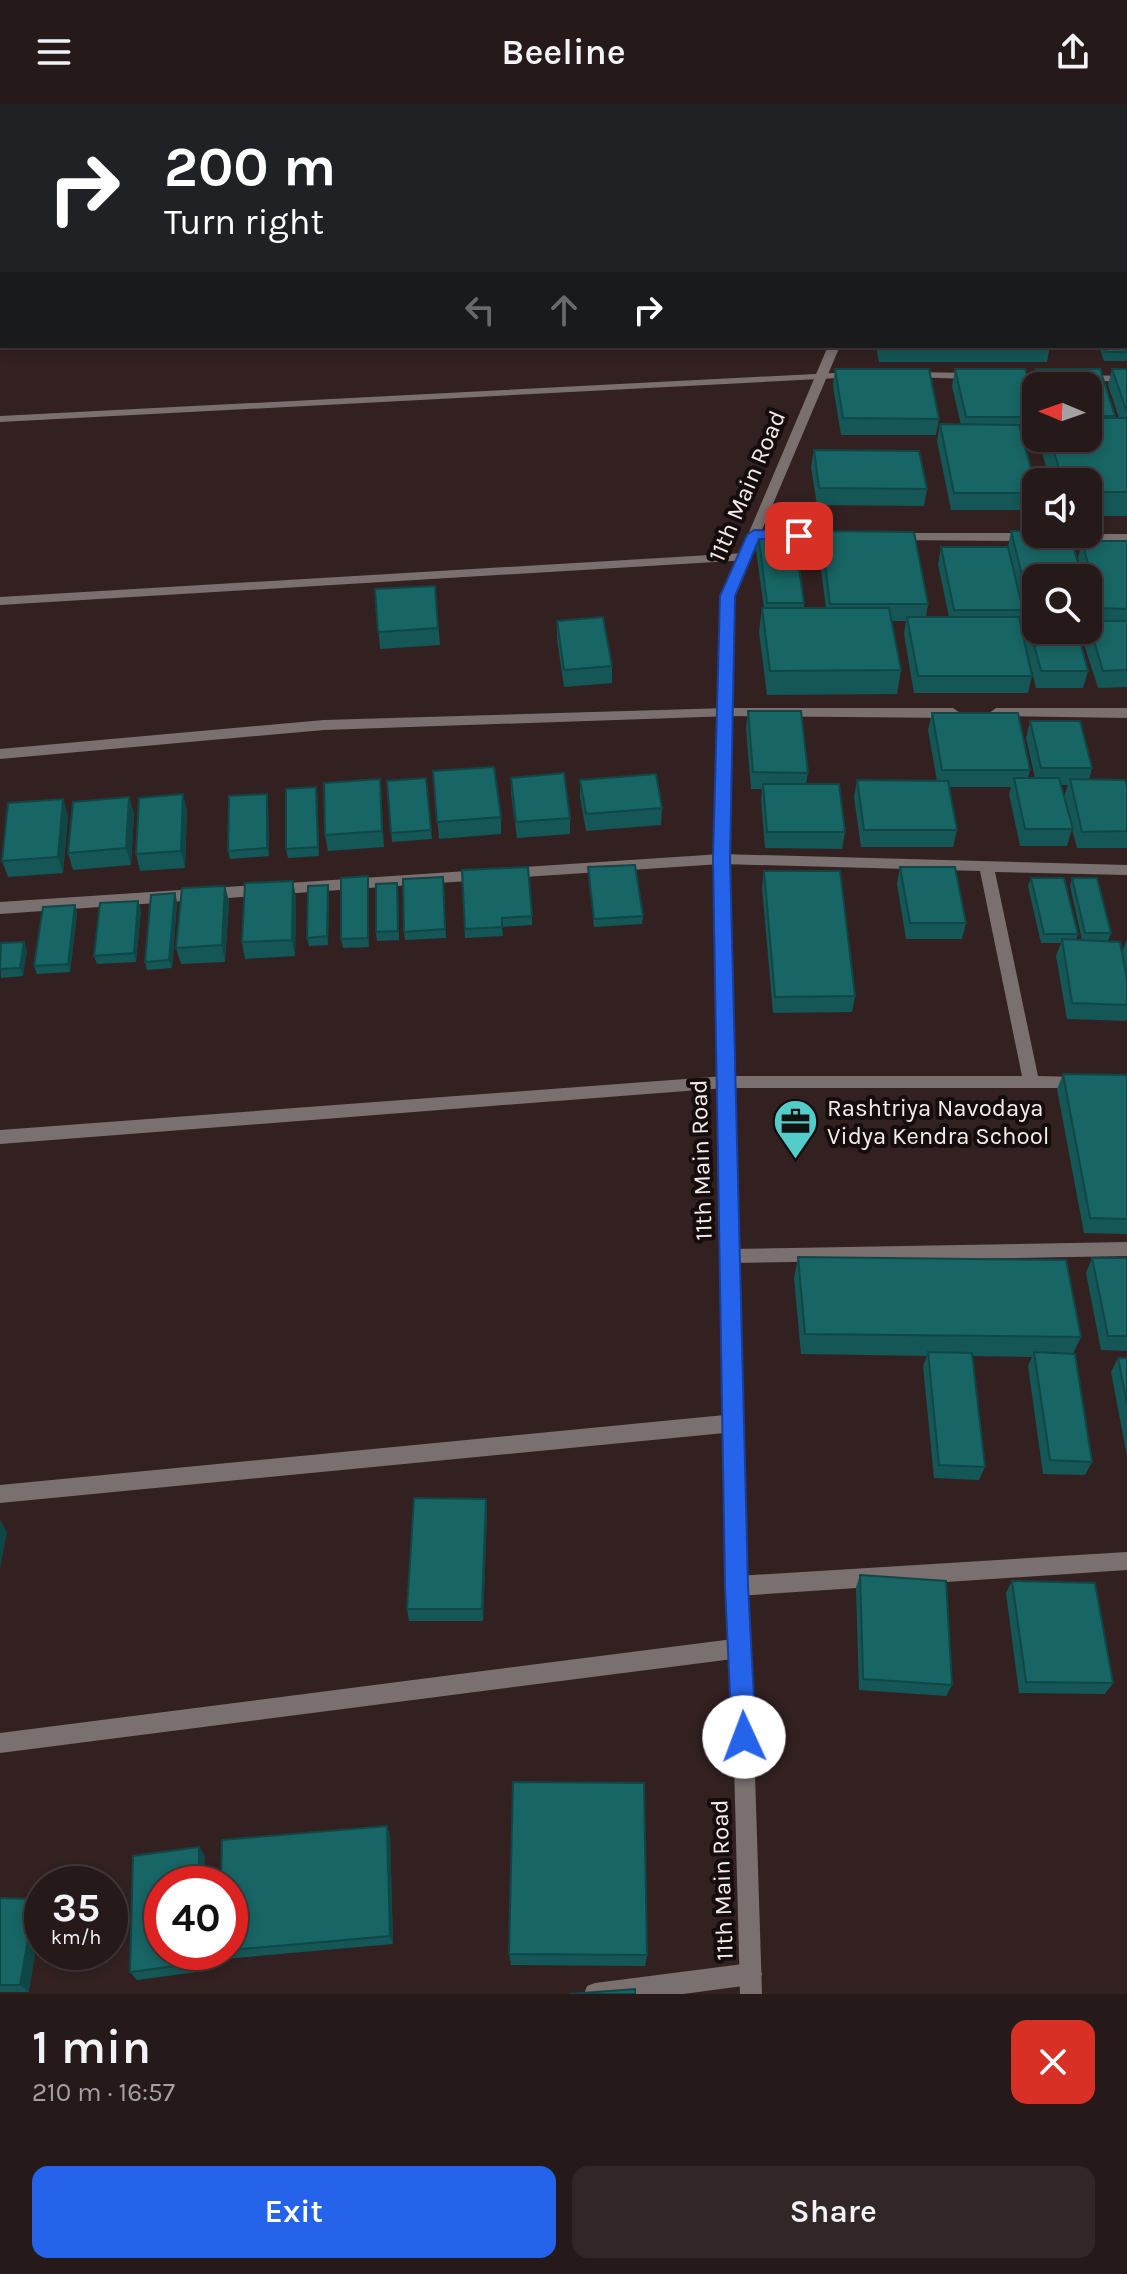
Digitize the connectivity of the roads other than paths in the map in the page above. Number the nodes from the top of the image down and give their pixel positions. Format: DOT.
graph roads {
  1 [pos="833,348"];
  2 [pos="823,374"];
  3 [pos="870,375"];
  4 [pos="901,375"];
  5 [pos="992,376"];
  6 [pos="1102,379"];
  7 [pos="1127,379"];
  8 [pos="0,419"];
  9 [pos="754,535"];
  10 [pos="852,536"];
  11 [pos="883,536"];
  12 [pos="1127,538"];
  13 [pos="744,557"];
  14 [pos="0,601"];
  15 [pos="727,713"];
  16 [pos="1127,713"];
  17 [pos="0,754"];
  18 [pos="721,859"];
  19 [pos="986,866"];
  20 [pos="1127,870"];
  21 [pos="0,908"];
  22 [pos="725,1082"];
  23 [pos="1031,1083"];
  24 [pos="1095,1083"];
  25 [pos="0,1137"];
  26 [pos="1127,1249"];
  27 [pos="730,1256"];
  28 [pos="735,1423"];
  29 [pos="0,1494"];
  30 [pos="1127,1561"];
  31 [pos="736,1586"];
  32 [pos="741,1648"];
  33 [pos="0,1743"];
  34 [pos="751,1984"];
  35 [pos="595,1994"];
  1 -- 2 [label="street, 11th Main Road"];
  2 -- 3 [label="street"];
  2 -- 8 [label="street"];
  2 -- 9 [label="street, 11th Main Road"];
  4 -- 5 [label="street"];
  6 -- 7 [label="street"];
  9 -- 10 [label="street"];
  9 -- 13 [label="street, 11th Main Road"];
  11 -- 12 [label="street"];
  13 -- 14 [label="street"];
  13 -- 15 [label="street, 11th Main Road"];
  15 -- 16 [label="street"];
  15 -- 17 [label="street"];
  15 -- 18 [label="street, 11th Main Road"];
  18 -- 19 [label="street"];
  18 -- 21 [label="street"];
  18 -- 22 [label="street, 11th Main Road"];
  19 -- 20 [label="street"];
  19 -- 23 [label="street"];
  22 -- 23 [label="street"];
  22 -- 25 [label="street"];
  22 -- 27 [label="street, 11th Main Road"];
  23 -- 24 [label="street"];
  26 -- 27 [label="street"];
  27 -- 28 [label="street, 11th Main Road"];
  28 -- 29 [label="street"];
  28 -- 31 [label="street, 11th Main Road"];
  30 -- 31 [label="street"];
  31 -- 32 [label="street, 11th Main Road"];
  32 -- 33 [label="street"];
  32 -- 34 [label="street, 11th Main Road"];
  34 -- 35 [label="street"];
}
